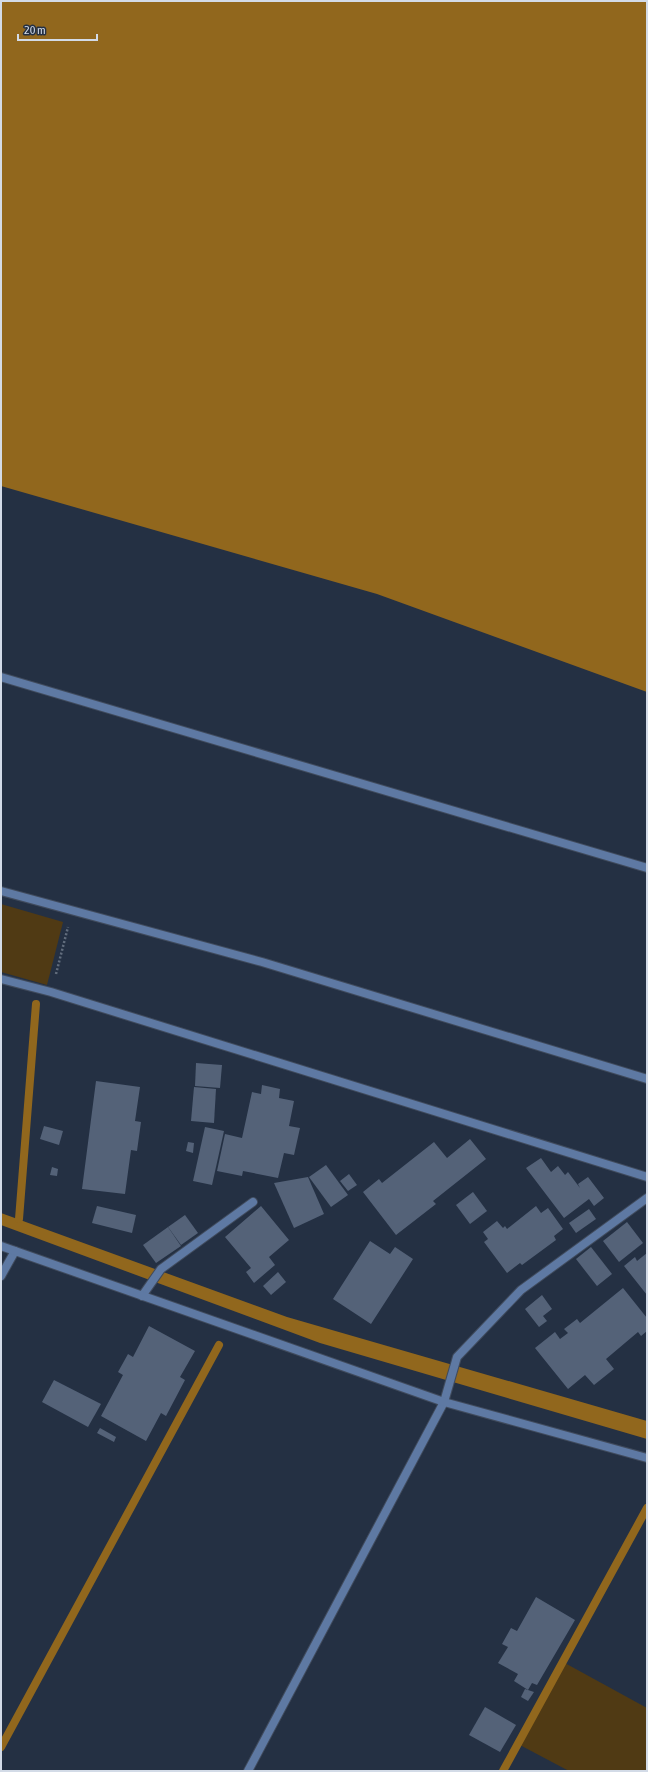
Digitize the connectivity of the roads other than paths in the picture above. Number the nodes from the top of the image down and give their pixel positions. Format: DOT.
graph roads {
  1 [pos="1,677"];
  2 [pos="647,868"];
  3 [pos="1,891"];
  4 [pos="1,979"];
  5 [pos="647,1079"];
  6 [pos="647,1177"];
  7 [pos="647,1198"];
  8 [pos="253,1202"];
  9 [pos="1,1246"];
  10 [pos="15,1251"];
  11 [pos="1,1276"];
  12 [pos="142,1296"];
  13 [pos="444,1402"];
  14 [pos="647,1458"];
  15 [pos="248,1771"];
  1 -- 2 [label="street"];
  3 -- 5 [label="street"];
  4 -- 6 [label="street"];
  7 -- 13 [label="street"];
  8 -- 12 [label="street"];
  9 -- 10 [label="street"];
  10 -- 11 [label="street"];
  10 -- 12 [label="street"];
  12 -- 13 [label="street"];
  13 -- 14 [label="street"];
  13 -- 15 [label="street"];
}
